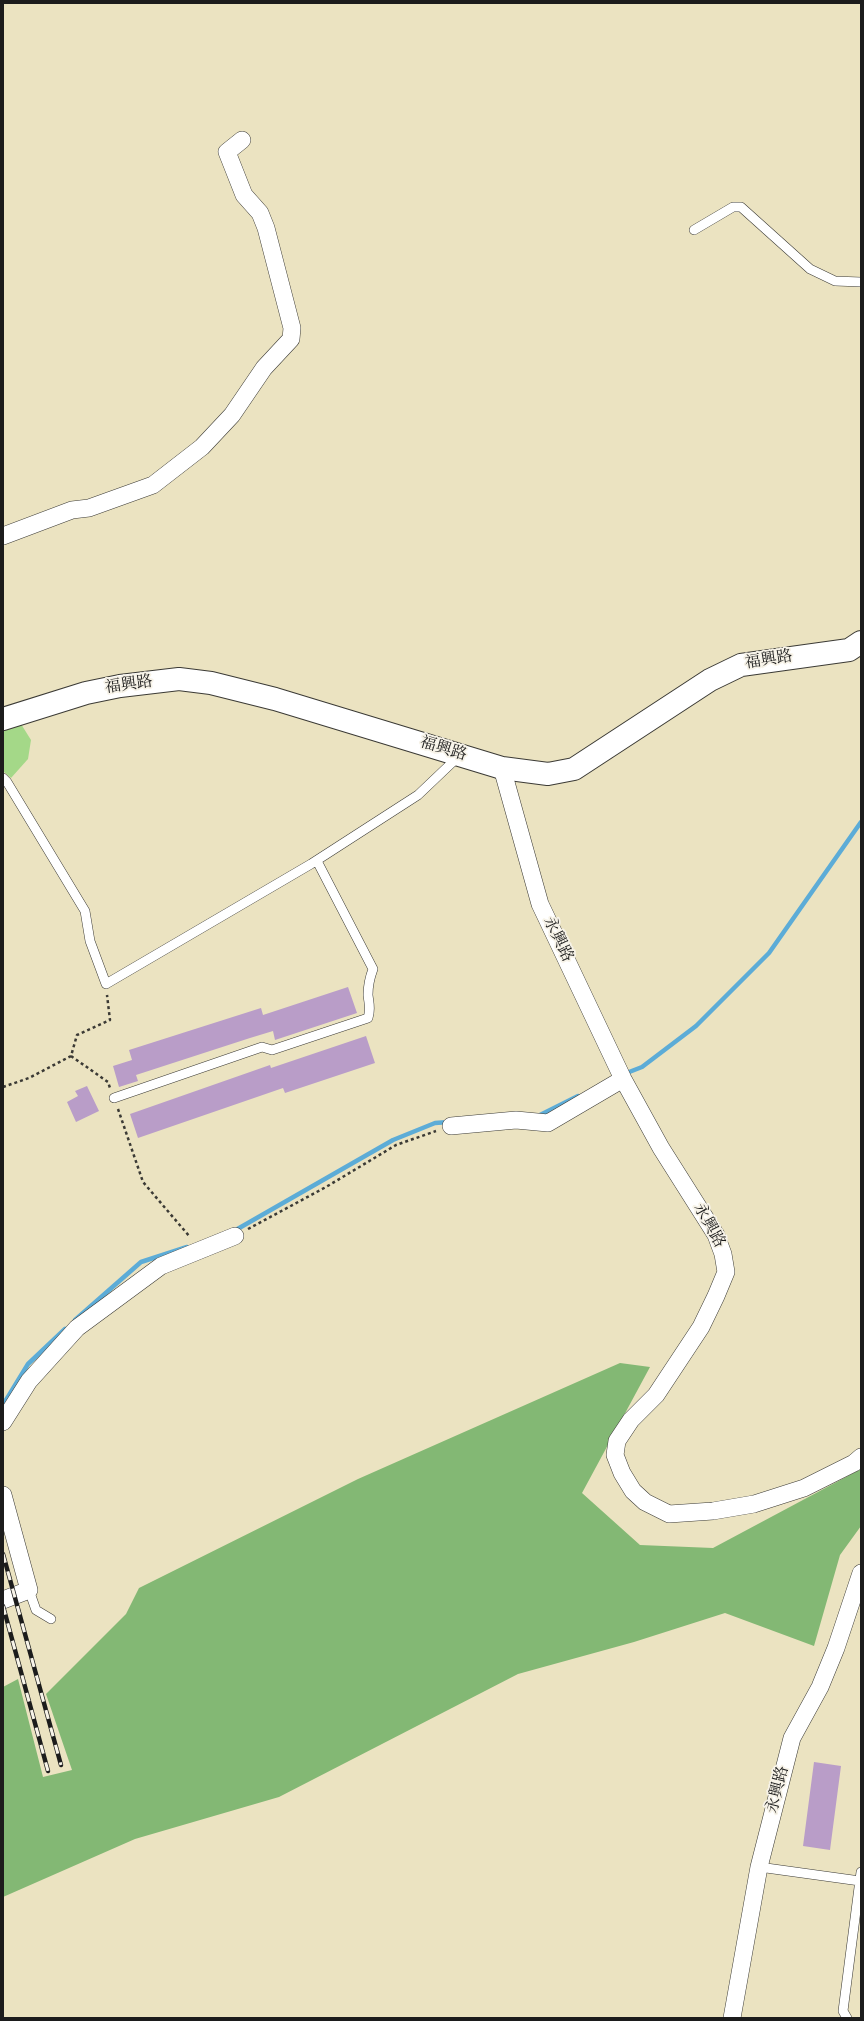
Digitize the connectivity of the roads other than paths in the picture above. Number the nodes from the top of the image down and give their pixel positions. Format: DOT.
graph roads {
  1 [pos="242,140"];
  2 [pos="694,230"];
  3 [pos="861,282"];
  4 [pos="3,536"];
  5 [pos="861,642"];
  6 [pos="3,719"];
  7 [pos="460,755"];
  8 [pos="502,768"];
  9 [pos="3,778"];
  10 [pos="317,861"];
  11 [pos="623,1079"];
  12 [pos="114,1098"];
  13 [pos="451,1126"];
  14 [pos="235,1236"];
  15 [pos="3,1422"];
  16 [pos="861,1457"];
  17 [pos="3,1495"];
  18 [pos="861,1573"];
  19 [pos="30,1590"];
  20 [pos="3,1600"];
  21 [pos="51,1619"];
  22 [pos="759,1867"];
  23 [pos="860,1877"];
  24 [pos="732,2018"];
  25 [pos="847,2018"];
  1 -- 4 [label="street"];
  2 -- 3 [label="lane"];
  5 -- 8 [label="street, 福興路"];
  6 -- 7 [label="street, 福興路"];
  7 -- 8 [label="street, 福興路"];
  7 -- 10 [label="lane"];
  8 -- 11 [label="street, 永興路"];
  9 -- 10 [label="lane"];
  10 -- 12 [label="lane"];
  11 -- 13 [label="street"];
  11 -- 16 [label="street, 永興路"];
  14 -- 15 [label="street"];
  17 -- 19 [label="street"];
  18 -- 22 [label="street, 永興路"];
  19 -- 20 [label="street"];
  19 -- 21 [label="lane"];
  22 -- 23 [label="lane"];
  22 -- 24 [label="street, 永興路"];
  23 -- 25 [label="lane"];
}
